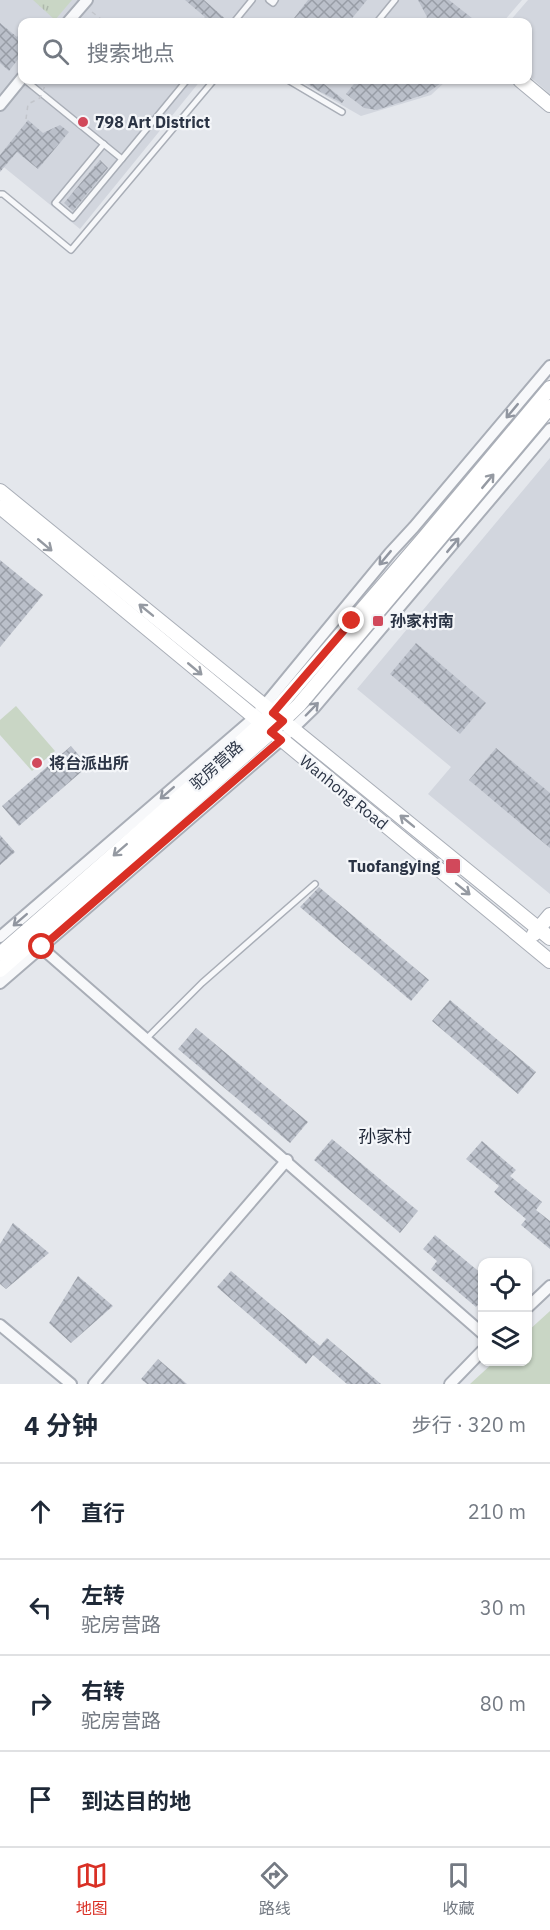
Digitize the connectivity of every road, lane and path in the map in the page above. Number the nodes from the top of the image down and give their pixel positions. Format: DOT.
graph roads {
  1 [pos="252,0"];
  2 [pos="269,0"];
  3 [pos="275,0"];
  4 [pos="395,0"];
  5 [pos="87,4"];
  6 [pos="72,18"];
  7 [pos="101,18"];
  8 [pos="237,18"];
  9 [pos="380,18"];
  10 [pos="18,84"];
  11 [pos="30,84"];
  12 [pos="46,84"];
  13 [pos="184,84"];
  14 [pos="211,84"];
  15 [pos="295,84"];
  16 [pos="525,84"];
  17 [pos="2,98"];
  18 [pos="550,105"];
  19 [pos="342,112"];
  20 [pos="26,119"];
  21 [pos="104,144"];
  22 [pos="122,159"];
  23 [pos="0,195"];
  24 [pos="550,366"];
  25 [pos="550,388"];
  26 [pos="550,407"];
  27 [pos="550,429"];
  28 [pos="0,491"];
  29 [pos="0,507"];
  30 [pos="278,717"];
  31 [pos="267,728"];
  32 [pos="315,884"];
  33 [pos="550,915"];
  34 [pos="539,929"];
  35 [pos="0,938"];
  36 [pos="550,938"];
  37 [pos="527,942"];
  38 [pos="38,944"];
  39 [pos="0,954"];
  40 [pos="550,961"];
  41 [pos="0,970"];
  42 [pos="0,983"];
  43 [pos="147,1038"];
  44 [pos="287,1160"];
  45 [pos="550,1286"];
  46 [pos="532,1303"];
  47 [pos="0,1325"];
  48 [pos="478,1329"];
  49 [pos="478,1356"];
  50 [pos="71,1384"];
  51 [pos="94,1384"];
  52 [pos="450,1384"];
  1 -- 8 [label="lane"];
  2 -- 3 [label="lane"];
  4 -- 9 [label="lane"];
  5 -- 6 [label="street"];
  5 -- 7 [label="path"];
  10 -- 17 [label="street"];
  11 -- 21 [label="lane"];
  12 -- 20 [label="path, bridge"];
  13 -- 22 [label="lane"];
  14 -- 23 [label="lane"];
  15 -- 19 [label="lane"];
  16 -- 18 [label="street"];
  21 -- 22 [label="lane"];
  21 -- 22 [label="lane"];
  24 -- 30 [label="street, one-way"];
  25 -- 30 [label="street, 驼房营路"];
  30 -- 26 [label="street, 驼房营路, one-way"];
  30 -- 27 [label="street, one-way"];
  30 -- 28 [label="street, Wanhong Road, one-way"];
  29 -- 31 [label="street, Wanhong Road, one-way"];
  30 -- 31 [label="street, 驼房营路"];
  30 -- 31 [label="street"];
  34 -- 30 [label="street, Wanhong Road, one-way"];
  31 -- 35 [label="street, one-way"];
  31 -- 37 [label="street, Wanhong Road, one-way"];
  31 -- 38 [label="street, 驼房营路"];
  31 -- 39 [label="street, 驼房营路, one-way"];
  32 -- 43 [label="lane"];
  33 -- 34 [label="street"];
  34 -- 36 [label="street, Wanhong Road"];
  34 -- 37 [label="street"];
  37 -- 40 [label="street, Wanhong Road"];
  38 -- 41 [label="street, 驼房营路"];
  38 -- 42 [label="street"];
  38 -- 43 [label="street"];
  43 -- 44 [label="street"];
  44 -- 48 [label="street"];
  44 -- 51 [label="street"];
  45 -- 46 [label="street"];
  47 -- 50 [label="street"];
  49 -- 52 [label="street"];
}
